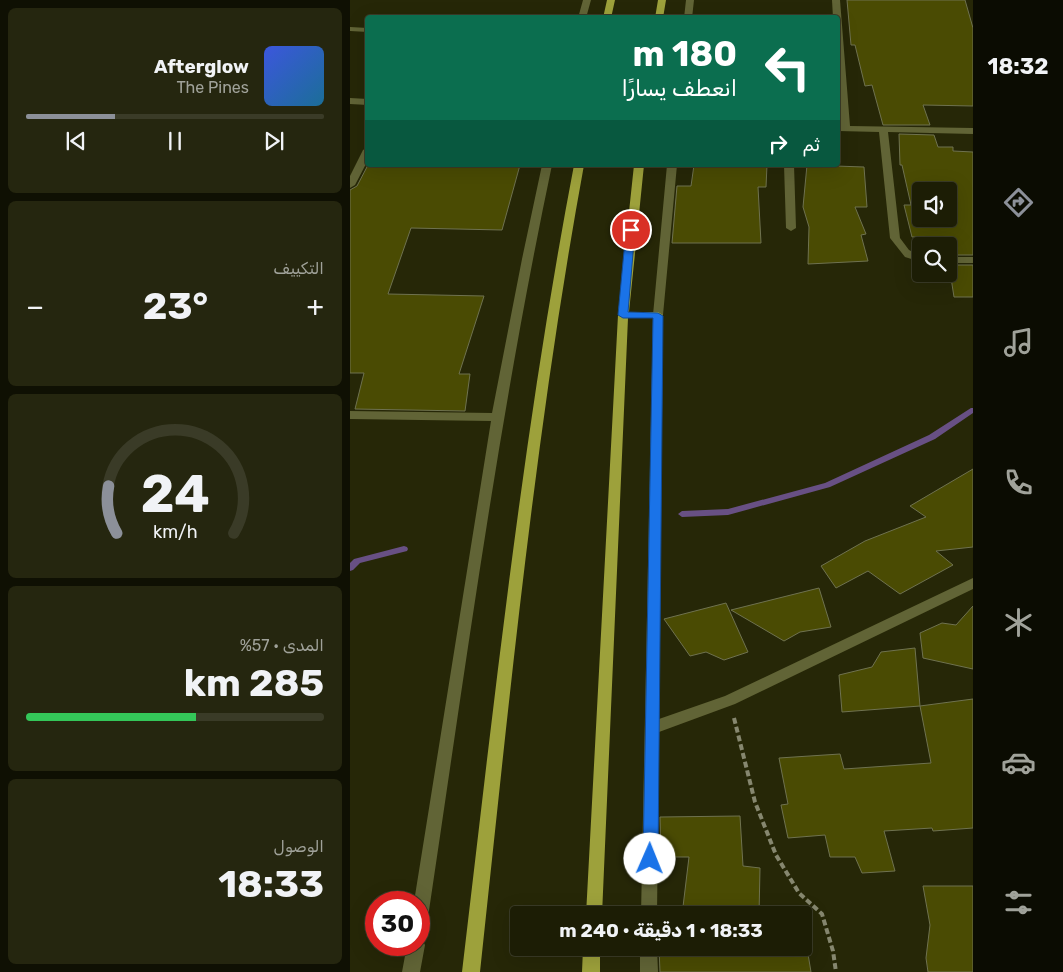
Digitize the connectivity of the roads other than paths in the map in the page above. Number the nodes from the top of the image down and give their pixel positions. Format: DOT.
graph roads {
  1 [pos="587,0"];
  2 [pos="611,0"];
  3 [pos="662,0"];
  4 [pos="690,0"];
  5 [pos="836,0"];
  6 [pos="583,15"];
  7 [pos="608,15"];
  8 [pos="660,15"];
  9 [pos="688,15"];
  10 [pos="837,15"];
  11 [pos="350,30"];
  12 [pos="365,30"];
  13 [pos="840,85"];
  14 [pos="350,101"];
  15 [pos="365,102"];
  16 [pos="842,128"];
  17 [pos="883,129"];
  18 [pos="973,131"];
  19 [pos="365,156"];
  20 [pos="547,167"];
  21 [pos="579,167"];
  22 [pos="639,167"];
  23 [pos="672,167"];
  24 [pos="789,167"];
  25 [pos="350,185"];
  26 [pos="791,228"];
  27 [pos="912,257"];
  28 [pos="957,260"];
  29 [pos="973,260"];
  30 [pos="623,315"];
  31 [pos="658,316"];
  32 [pos="350,415"];
  33 [pos="496,417"];
  34 [pos="973,583"];
  35 [pos="652,728"];
  36 [pos="424,891"];
  37 [pos="594,906"];
  38 [pos="649,906"];
  39 [pos="414,956"];
  40 [pos="592,956"];
  41 [pos="649,956"];
  42 [pos="412,972"];
  43 [pos="470,972"];
  44 [pos="591,972"];
  45 [pos="648,972"];
  1 -- 6 [label="street"];
  2 -- 7 [label="main road"];
  3 -- 8 [label="main road"];
  4 -- 9 [label="street"];
  5 -- 10 [label="street"];
  11 -- 12 [label="street"];
  13 -- 16 [label="street"];
  14 -- 15 [label="street"];
  16 -- 17 [label="street"];
  17 -- 18 [label="street"];
  17 -- 27 [label="street"];
  19 -- 25 [label="street"];
  20 -- 33 [label="street"];
  21 -- 43 [label="main road"];
  22 -- 30 [label="main road"];
  23 -- 31 [label="street"];
  24 -- 26 [label="street"];
  28 -- 29 [label="street"];
  30 -- 31 [label="main road"];
  30 -- 37 [label="main road"];
  31 -- 35 [label="street"];
  32 -- 33 [label="street"];
  33 -- 36 [label="street"];
  34 -- 35 [label="street"];
  35 -- 38 [label="street"];
  39 -- 42 [label="street"];
  40 -- 44 [label="main road"];
  41 -- 45 [label="street"];
}
